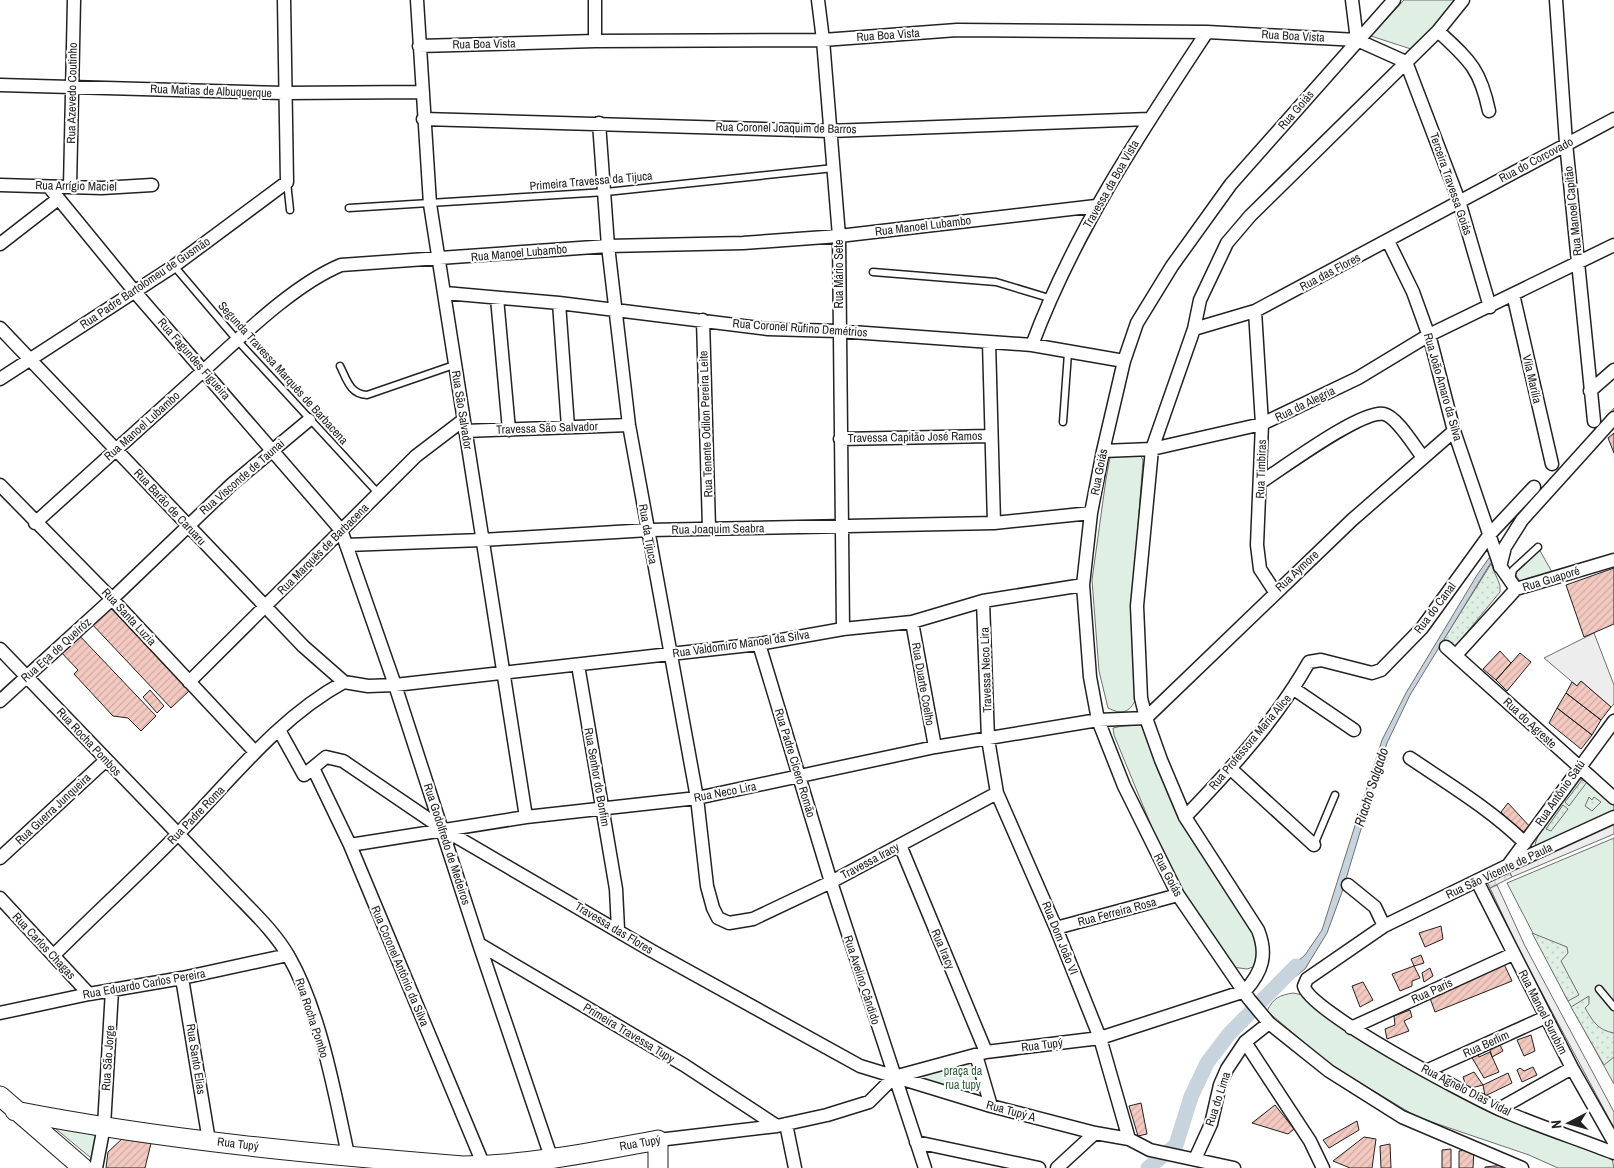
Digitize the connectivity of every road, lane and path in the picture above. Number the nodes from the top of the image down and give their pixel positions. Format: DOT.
graph roads {
  1 [pos="74,0"];
  2 [pos="284,0"];
  3 [pos="417,0"];
  4 [pos="595,0"];
  5 [pos="818,0"];
  6 [pos="1352,0"];
  7 [pos="1394,0"];
  8 [pos="1463,0"];
  9 [pos="1556,0"];
  10 [pos="1438,31"];
  11 [pos="1207,32"];
  12 [pos="823,40"];
  13 [pos="1357,40"];
  14 [pos="594,41"];
  15 [pos="419,46"];
  16 [pos="1406,62"];
  17 [pos="0,85"];
  18 [pos="72,86"];
  19 [pos="421,92"];
  20 [pos="284,93"];
  21 [pos="1489,111"];
  22 [pos="423,119"];
  23 [pos="1149,119"];
  24 [pos="1614,119"];
  25 [pos="599,123"];
  26 [pos="830,130"];
  27 [pos="1566,143"];
  28 [pos="834,168"];
  29 [pos="287,182"];
  30 [pos="0,185"];
  31 [pos="152,185"];
  32 [pos="49,187"];
  33 [pos="70,187"];
  34 [pos="606,192"];
  35 [pos="58,199"];
  36 [pos="1459,201"];
  37 [pos="430,204"];
  38 [pos="1096,206"];
  39 [pos="349,208"];
  40 [pos="290,210"];
  41 [pos="839,236"];
  42 [pos="1388,241"];
  43 [pos="0,244"];
  44 [pos="608,246"];
  45 [pos="1614,246"];
  46 [pos="439,260"];
  47 [pos="1578,263"];
  48 [pos="174,266"];
  49 [pos="873,272"];
  50 [pos="135,292"];
  51 [pos="445,293"];
  52 [pos="1512,294"];
  53 [pos="496,298"];
  54 [pos="1049,298"];
  55 [pos="559,303"];
  56 [pos="1490,307"];
  57 [pos="615,310"];
  58 [pos="1255,312"];
  59 [pos="703,320"];
  60 [pos="0,328"];
  61 [pos="1194,329"];
  62 [pos="838,331"];
  63 [pos="1429,336"];
  64 [pos="237,340"];
  65 [pos="989,342"];
  66 [pos="1032,345"];
  67 [pos="1068,353"];
  68 [pos="28,359"];
  69 [pos="1124,361"];
  70 [pos="454,365"];
  71 [pos="340,366"];
  72 [pos="1614,370"];
  73 [pos="204,371"];
  74 [pos="0,379"];
  75 [pos="1590,391"];
  76 [pos="1614,418"];
  77 [pos="309,420"];
  78 [pos="1594,421"];
  79 [pos="1062,422"];
  80 [pos="1262,424"];
  81 [pos="629,425"];
  82 [pos="464,426"];
  83 [pos="568,427"];
  84 [pos="509,430"];
  85 [pos="1454,431"];
  86 [pos="990,436"];
  87 [pos="840,439"];
  88 [pos="273,449"];
  89 [pos="1152,449"];
  90 [pos="115,450"];
  91 [pos="1103,450"];
  92 [pos="1422,456"];
  93 [pos="1552,464"];
  94 [pos="1261,482"];
  95 [pos="0,485"];
  96 [pos="1534,487"];
  97 [pos="378,494"];
  98 [pos="1091,513"];
  99 [pos="35,523"];
  100 [pos="994,523"];
  101 [pos="187,525"];
  102 [pos="841,526"];
  103 [pos="709,528"];
  104 [pos="341,530"];
  105 [pos="649,530"];
  106 [pos="1490,535"];
  107 [pos="482,540"];
  108 [pos="346,545"];
  109 [pos="1538,547"];
  110 [pos="1614,560"];
  111 [pos="1500,567"];
  112 [pos="1083,584"];
  113 [pos="1513,585"];
  114 [pos="1275,592"];
  115 [pos="112,599"];
  116 [pos="983,601"];
  117 [pos="265,607"];
  118 [pos="912,622"];
  119 [pos="843,629"];
  120 [pos="759,644"];
  121 [pos="0,649"];
  122 [pos="1451,651"];
  123 [pos="670,654"];
  124 [pos="1309,662"];
  125 [pos="578,665"];
  126 [pos="503,673"];
  127 [pos="27,676"];
  128 [pos="189,682"];
  129 [pos="344,682"];
  130 [pos="395,685"];
  131 [pos="1294,689"];
  132 [pos="0,701"];
  133 [pos="1146,718"];
  134 [pos="1098,720"];
  135 [pos="1614,721"];
  136 [pos="279,730"];
  137 [pos="1354,730"];
  138 [pos="988,739"];
  139 [pos="935,747"];
  140 [pos="255,752"];
  141 [pos="1410,758"];
  142 [pos="105,761"];
  143 [pos="1579,768"];
  144 [pos="1231,770"];
  145 [pos="308,771"];
  146 [pos="799,776"];
  147 [pos="997,793"];
  148 [pos="1335,794"];
  149 [pos="697,798"];
  150 [pos="1614,798"];
  151 [pos="602,810"];
  152 [pos="526,817"];
  153 [pos="1185,817"];
  154 [pos="1614,817"];
  155 [pos="443,829"];
  156 [pos="178,833"];
  157 [pos="1525,843"];
  158 [pos="350,845"];
  159 [pos="900,845"];
  160 [pos="1314,845"];
  161 [pos="0,858"];
  162 [pos="1507,866"];
  163 [pos="1477,881"];
  164 [pos="831,882"];
  165 [pos="1348,885"];
  166 [pos="1178,895"];
  167 [pos="0,898"];
  168 [pos="740,923"];
  169 [pos="1384,926"];
  170 [pos="1056,928"];
  171 [pos="618,929"];
  172 [pos="479,944"];
  173 [pos="1513,954"];
  174 [pos="54,955"];
  175 [pos="288,955"];
  176 [pos="182,978"];
  177 [pos="1599,989"];
  178 [pos="112,990"];
  179 [pos="89,994"];
  180 [pos="1247,995"];
  181 [pos="1614,1007"];
  182 [pos="0,1013"];
  183 [pos="1546,1017"];
  184 [pos="1265,1018"];
  185 [pos="1351,1028"];
  186 [pos="1100,1038"];
  187 [pos="1245,1042"];
  188 [pos="981,1053"];
  189 [pos="1572,1068"];
  190 [pos="1426,1071"];
  191 [pos="894,1077"];
  192 [pos="0,1096"];
  193 [pos="991,1106"];
  194 [pos="1499,1109"];
  195 [pos="15,1111"];
  196 [pos="781,1125"];
  197 [pos="104,1126"];
  198 [pos="1096,1133"];
  199 [pos="1129,1139"];
  200 [pos="658,1140"];
  201 [pos="209,1141"];
  202 [pos="916,1142"];
  203 [pos="1614,1142"];
  204 [pos="1614,1152"];
  205 [pos="341,1159"];
  206 [pos="1195,1159"];
  207 [pos="552,1160"];
  208 [pos="484,1166"];
  209 [pos="463,1167"];
  210 [pos="83,1168"];
  211 [pos="96,1168"];
  212 [pos="658,1168"];
  213 [pos="795,1168"];
  214 [pos="925,1168"];
  215 [pos="1039,1168"];
  216 [pos="1057,1168"];
  217 [pos="1234,1168"];
  218 [pos="1323,1168"];
  219 [pos="1522,1168"];
  1 -- 18 [label="street, Rua Azevedo Coutinho"];
  2 -- 20 [label="street"];
  3 -- 15 [label="street, Rua São Salvador"];
  4 -- 14 [label="street"];
  5 -- 12 [label="street, Rua Mário Sete"];
  6 -- 13 [label="street"];
  7 -- 13 [label="street, Rua Goiás"];
  8 -- 10 [label="street"];
  9 -- 27 [label="street, Rua Manoel Capitão"];
  10 -- 16 [label="street"];
  10 -- 21 [label="street"];
  11 -- 12 [label="street, Rua Boa Vista"];
  11 -- 13 [label="street, Rua Boa Vista"];
  11 -- 23 [label="street, Travessa da Boa Vista"];
  12 -- 14 [label="street, Rua Boa Vista"];
  12 -- 26 [label="street, Rua Mário Sete"];
  13 -- 16 [label="street"];
  13 -- 69 [label="street, Rua Goiás"];
  14 -- 15 [label="street, Rua Boa Vista"];
  15 -- 19 [label="street, Rua São Salvador"];
  16 -- 36 [label="street, Terceira Travessa Goiás"];
  16 -- 61 [label="street"];
  17 -- 18 [label="street, Rua Matias de Albuquerque"];
  18 -- 20 [label="street, Rua Matias de Albuquerque"];
  18 -- 33 [label="street, Rua Azevedo Coutinho"];
  19 -- 20 [label="street, Rua Matias de Albuquerque"];
  19 -- 22 [label="street, Rua São Salvador"];
  20 -- 29 [label="street"];
  22 -- 25 [label="street, Rua Coronel Joaquim de Barros"];
  22 -- 37 [label="street, Rua São Salvador"];
  23 -- 26 [label="street, Rua Coronel Joaquim de Barros"];
  23 -- 38 [label="street, Travessa da Boa Vista"];
  24 -- 27 [label="street, Rua do Corcovado"];
  25 -- 26 [label="street, Rua Coronel Joaquim de Barros"];
  25 -- 34 [label="street, Rua da Tijuca"];
  26 -- 28 [label="street, Rua Mário Sete"];
  27 -- 36 [label="street, Rua do Corcovado"];
  27 -- 47 [label="street, Rua Manoel Capitão"];
  28 -- 34 [label="lane, Primeira Travessa da Tijuca"];
  28 -- 41 [label="street, Rua Mário Sete"];
  29 -- 40 [label="lane"];
  29 -- 48 [label="street, Rua Padre Bartolomeu de Gusmão"];
  30 -- 32 [label="street, Rua Arrígio Maciel"];
  31 -- 33 [label="street, Rua Arrígio Maciel"];
  32 -- 33 [label="street, Rua Arrígio Maciel"];
  32 -- 35 [label="street, Rua Fagundes Figueira"];
  34 -- 37 [label="lane, Primeira Travessa da Tijuca"];
  34 -- 44 [label="street, Rua da Tijuca"];
  35 -- 43 [label="street"];
  35 -- 50 [label="street, Rua Fagundes Figueira"];
  36 -- 42 [label="street, Rua das Flores"];
  36 -- 56 [label="street, Terceira Travessa Goiás"];
  37 -- 39 [label="lane, Primeira Travessa da Tijuca"];
  37 -- 46 [label="street, Rua São Salvador"];
  38 -- 41 [label="street, Rua Manoel Lubambo"];
  38 -- 54 [label="street, Travessa da Boa Vista"];
  41 -- 44 [label="street, Rua Manoel Lubambo"];
  41 -- 62 [label="street, Rua Mário Sete"];
  42 -- 58 [label="street, Rua das Flores"];
  42 -- 63 [label="street, Rua João Amaro da Silva"];
  44 -- 46 [label="street, Rua Manoel Lubambo"];
  44 -- 57 [label="street, Rua da Tijuca"];
  45 -- 47 [label="street, Rua da Alegria"];
  46 -- 51 [label="street, Rua São Salvador"];
  46 -- 64 [label="street, Rua Manoel Lubambo"];
  47 -- 52 [label="street, Rua da Alegria"];
  47 -- 75 [label="street, Rua Manoel Capitão"];
  48 -- 50 [label="street, Rua Padre Bartolomeu de Gusmão"];
  48 -- 64 [label="lane, Segunda Travessa Marquês de Barbacena"];
  49 -- 54 [label="lane"];
  50 -- 68 [label="street, Rua Padre Bartolomeu de Gusmão"];
  50 -- 73 [label="street, Rua Fagundes Figueira"];
  51 -- 53 [label="street, Rua Coronel Rufino Demétrios"];
  51 -- 70 [label="street, Rua São Salvador"];
  52 -- 56 [label="street, Rua da Alegria"];
  52 -- 93 [label="street, Vila Marília"];
  53 -- 55 [label="street, Rua Coronel Rufino Demétrios"];
  53 -- 84 [label="street"];
  54 -- 66 [label="street, Travessa da Boa Vista"];
  55 -- 57 [label="street, Rua Coronel Rufino Demétrios"];
  55 -- 83 [label="street"];
  56 -- 63 [label="street, Rua da Alegria"];
  57 -- 59 [label="street, Rua Coronel Rufino Demétrios"];
  57 -- 81 [label="street, Rua da Tijuca"];
  58 -- 61 [label="street, Rua das Flores"];
  58 -- 80 [label="street, Rua Timbiras"];
  59 -- 62 [label="street, Rua Coronel Rufino Demétrios"];
  59 -- 103 [label="street, Rua Tenente Odilon Pereira Leite"];
  60 -- 68 [label="street, Rua Barão de Caruaru"];
  61 -- 89 [label="street"];
  62 -- 65 [label="street, Rua Coronel Rufino Demétrios"];
  62 -- 87 [label="street, Rua Mário Sete"];
  63 -- 80 [label="street, Rua da Alegria"];
  63 -- 85 [label="street, Rua João Amaro da Silva"];
  64 -- 73 [label="street, Rua Manoel Lubambo"];
  64 -- 77 [label="lane, Segunda Travessa Marquês de Barbacena"];
  65 -- 66 [label="street, Rua Coronel Rufino Demétrios"];
  65 -- 86 [label="street, Travessa Capitão José Ramos"];
  66 -- 67 [label="street, Rua Coronel Rufino Demétrios"];
  67 -- 69 [label="street, Rua Coronel Rufino Demétrios"];
  67 -- 79 [label="lane"];
  68 -- 74 [label="street, Rua Padre Bartolomeu de Gusmão"];
  68 -- 90 [label="street, Rua Barão de Caruaru"];
  69 -- 91 [label="street, Rua Goiás"];
  70 -- 71 [label="lane"];
  70 -- 82 [label="street, Rua São Salvador"];
  72 -- 75 [label="street"];
  73 -- 88 [label="street, Rua Fagundes Figueira"];
  73 -- 90 [label="street, Rua Manoel Lubambo"];
  75 -- 78 [label="street, Rua Manoel Capitão"];
  76 -- 111 [label="street"];
  77 -- 88 [label="street, Rua Visconde de Taunai"];
  77 -- 97 [label="lane, Segunda Travessa Marquês de Barbacena"];
  80 -- 89 [label="street, Rua da Alegria"];
  80 -- 94 [label="street, Rua Timbiras"];
  81 -- 83 [label="street, Travessa São Salvador"];
  81 -- 105 [label="street, Rua da Tijuca"];
  82 -- 84 [label="street, Travessa São Salvador"];
  82 -- 97 [label="street, Rua Marquês de Barbacena"];
  82 -- 107 [label="street, Rua São Salvador"];
  83 -- 84 [label="street, Travessa São Salvador"];
  85 -- 92 [label="street, Rua Aymore"];
  85 -- 106 [label="street, Rua João Amaro da Silva"];
  86 -- 87 [label="street, Travessa Capitão José Ramos"];
  86 -- 100 [label="street, Travessa Capitão José Ramos"];
  87 -- 102 [label="street, Rua Mário Sete"];
  88 -- 101 [label="street, Rua Visconde de Taunai"];
  88 -- 104 [label="street, Rua Fagundes Figueira"];
  89 -- 91 [label="street, Rua da Alegria"];
  89 -- 133 [label="street"];
  90 -- 99 [label="street, Rua Manoel Lubambo"];
  90 -- 101 [label="street, Rua Barão de Caruaru"];
  91 -- 98 [label="street, Rua Goiás"];
  92 -- 94 [label="street"];
  92 -- 114 [label="street, Rua Aymore"];
  94 -- 114 [label="street, Rua Timbiras"];
  95 -- 99 [label="street, Rua Santa Luzia"];
  96 -- 106 [label="street, Rua do Canal"];
  97 -- 104 [label="street, Rua Marquês de Barbacena"];
  98 -- 100 [label="street, Rua Joaquim Seabra"];
  98 -- 112 [label="street, Rua Goiás"];
  99 -- 115 [label="street, Rua Santa Luzia"];
  100 -- 102 [label="street, Rua Joaquim Seabra"];
  101 -- 115 [label="street, Rua Visconde de Taunai"];
  101 -- 117 [label="street, Rua Barão de Caruaru"];
  102 -- 103 [label="street, Rua Joaquim Seabra"];
  102 -- 119 [label="street, Rua Mário Sete"];
  103 -- 105 [label="street, Rua Joaquim Seabra"];
  104 -- 108 [label="street, Rua Godolfredo de Medeiros"];
  104 -- 117 [label="street, Rua Marquês de Barbacena"];
  105 -- 107 [label="street, Rua Joaquim Seabra"];
  105 -- 123 [label="street, Rua da Tijuca"];
  106 -- 111 [label="street, Rua João Amaro da Silva"];
  106 -- 124 [label="street, Rua do Canal"];
  107 -- 108 [label="street, Rua Joaquim Seabra"];
  107 -- 126 [label="street, Rua São Salvador"];
  108 -- 130 [label="street, Rua Godolfredo de Medeiros"];
  109 -- 113 [label="lane"];
  110 -- 113 [label="street, Rua Guaporé"];
  111 -- 113 [label="street"];
  112 -- 116 [label="street, Rua Valdomiro Manoel da Silva"];
  112 -- 134 [label="street, Rua Goiás"];
  113 -- 122 [label="street, Rua Guaporé"];
  114 -- 133 [label="street, Rua Aymore"];
  115 -- 127 [label="street, Rua Eça de Queiróz"];
  115 -- 128 [label="street, Rua Santa Luzia"];
  116 -- 118 [label="street, Rua Valdomiro Manoel da Silva"];
  116 -- 138 [label="street, Travessa Neco Lira"];
  117 -- 128 [label="street, Rua Marquês de Barbacena"];
  117 -- 129 [label="street, Rua Barão de Caruaru"];
  118 -- 119 [label="street, Rua Valdomiro Manoel da Silva"];
  118 -- 139 [label="street, Rua Duarte Coelho"];
  119 -- 120 [label="street, Rua Valdomiro Manoel da Silva"];
  120 -- 123 [label="street, Rua Valdomiro Manoel da Silva"];
  120 -- 146 [label="street, Rua Padre Cícero Romão"];
  121 -- 127 [label="street, Rua Rocha Pombos"];
  122 -- 143 [label="street, Rua do Agreste"];
  123 -- 125 [label="street, Rua Valdomiro Manoel da Silva"];
  123 -- 149 [label="street, Rua da Tijuca"];
  124 -- 131 [label="street, Rua Professora Maria Alice"];
  125 -- 126 [label="street, Rua Valdomiro Manoel da Silva"];
  125 -- 151 [label="street, Rua Senhor do Bonfim"];
  126 -- 130 [label="street, Rua Valdomiro Manoel da Silva"];
  126 -- 152 [label="street, Rua São Salvador"];
  127 -- 132 [label="street, Rua Eça de Queiróz"];
  127 -- 142 [label="street, Rua Rocha Pombos"];
  128 -- 140 [label="street, Rua Santa Luzia"];
  129 -- 130 [label="street, Rua Valdomiro Manoel da Silva"];
  129 -- 136 [label="street, Rua Padre Roma"];
  130 -- 155 [label="street, Rua Godolfredo de Medeiros"];
  131 -- 137 [label="street"];
  131 -- 144 [label="street, Rua Professora Maria Alice"];
  133 -- 134 [label="street, Rua Neco Lira"];
  133 -- 153 [label="street"];
  134 -- 138 [label="street, Rua Neco Lira"];
  134 -- 166 [label="street, Rua Goiás"];
  135 -- 143 [label="street, Rua Antônio Satú"];
  136 -- 140 [label="street, Rua Padre Roma"];
  136 -- 145 [label="street, Rua Coronel Antônio da Silva"];
  138 -- 139 [label="street, Rua Neco Lira"];
  138 -- 147 [label="street, Rua Dom João VI"];
  139 -- 146 [label="street, Rua Neco Lira"];
  140 -- 156 [label="street, Rua Padre Roma"];
  141 -- 157 [label="street"];
  142 -- 156 [label="street, Rua Rocha Pombos"];
  142 -- 161 [label="street, Rua Guerra Junqueira"];
  143 -- 150 [label="street, Rua do Agreste"];
  143 -- 157 [label="street, Rua Antônio Satú"];
  144 -- 153 [label="street, Rua Professora Maria Alice"];
  144 -- 160 [label="street"];
  145 -- 155 [label="street, Travessa das Flores"];
  145 -- 158 [label="street, Rua Coronel Antônio da Silva"];
  146 -- 149 [label="street, Rua Neco Lira"];
  146 -- 164 [label="street, Rua Padre Cícero Romão"];
  147 -- 159 [label="street, Travessa Iracy"];
  147 -- 170 [label="street, Rua Dom João VI"];
  148 -- 160 [label="lane"];
  149 -- 151 [label="street, Rua Neco Lira"];
  149 -- 168 [label="street, Rua da Tijuca"];
  151 -- 152 [label="street, Rua Neco Lira"];
  151 -- 171 [label="street, Rua Senhor do Bonfim"];
  152 -- 155 [label="street, Rua Neco Lira"];
  153 -- 180 [label="street"];
  154 -- 162 [label="street, Rua São Vicente de Paula"];
  155 -- 158 [label="street, Rua Neco Lira"];
  155 -- 171 [label="street, Travessa das Flores"];
  155 -- 172 [label="street, Rua Godolfredo de Medeiros"];
  156 -- 174 [label="street, Rua Padre Roma"];
  156 -- 175 [label="street, Rua Rocha Pombo"];
  157 -- 162 [label="street, Rua Antônio Satú"];
  158 -- 208 [label="street, Rua Coronel Antônio da Silva"];
  159 -- 164 [label="street, Travessa Iracy"];
  159 -- 188 [label="street, Rua Iracy"];
  162 -- 163 [label="street, Rua São Vicente de Paula"];
  163 -- 169 [label="street, Rua São Vicente de Paula"];
  163 -- 173 [label="street, Rua Manoel Surubim"];
  164 -- 168 [label="street, Travessa Iracy"];
  164 -- 191 [label="street, Rua Avelino Cândido"];
  165 -- 169 [label="street"];
  166 -- 170 [label="street, Rua Ferreira Rosa"];
  166 -- 180 [label="street, Rua Goiás"];
  167 -- 174 [label="street, Rua Carlos Chagas"];
  169 -- 185 [label="street, Rua São Vicente de Paula"];
  170 -- 186 [label="street, Rua Dom João VI"];
  171 -- 191 [label="street, Travessa das Flores"];
  172 -- 196 [label="street, Primeira Travessa Tupy"];
  172 -- 207 [label="street, Rua Godolfredo de Medeiros"];
  173 -- 183 [label="street, Rua Manoel Surubim"];
  173 -- 185 [label="street, Rua Paris"];
  174 -- 179 [label="street, Rua Carlos Chagas"];
  175 -- 176 [label="street, Rua Eduardo Carlos Pereira"];
  175 -- 205 [label="street, Rua Rocha Pombo"];
  176 -- 178 [label="street, Rua Eduardo Carlos Pereira"];
  176 -- 201 [label="street, Rua Santo Elias"];
  177 -- 181 [label="lane"];
  178 -- 179 [label="street, Rua Eduardo Carlos Pereira"];
  178 -- 197 [label="street, Rua São Jorge"];
  179 -- 182 [label="street, Rua Eduardo Carlos Pereira"];
  180 -- 184 [label="street, Rua Goiás"];
  180 -- 186 [label="street, Rua Tupý"];
  183 -- 189 [label="street, Rua Manoel Surubim"];
  183 -- 190 [label="street, Rua Berlim"];
  184 -- 187 [label="street, Rua do Lima"];
  184 -- 219 [label="street, Rua Goiás"];
  185 -- 190 [label="street, Rua Agnelo DIas Vidal"];
  186 -- 188 [label="street, Rua Tupý"];
  186 -- 199 [label="street, Rua Dom João VI"];
  187 -- 206 [label="street, Rua do Lima"];
  187 -- 218 [label="street"];
  188 -- 191 [label="street, Rua Tupý"];
  188 -- 193 [label="street, Rua Iracy"];
  189 -- 194 [label="street"];
  189 -- 203 [label="street, Rua Manoel Surubim"];
  190 -- 194 [label="street, Rua Agnelo DIas Vidal"];
  191 -- 193 [label="street, Rua Tupý A"];
  191 -- 196 [label="street, Rua Tupý"];
  191 -- 202 [label="street, Rua Avelino Cândido"];
  192 -- 195 [label="street"];
  193 -- 198 [label="street, Rua Tupý A"];
  194 -- 204 [label="street, Rua Agnelo DIas Vidal"];
  195 -- 197 [label="street, Rua Tupý"];
  195 -- 210 [label="street"];
  196 -- 200 [label="street, Rua Tupý"];
  196 -- 213 [label="street"];
  197 -- 201 [label="street, Rua Tupý"];
  197 -- 211 [label="street, Rua São Jorge"];
  198 -- 199 [label="street, Rua Tupý A"];
  198 -- 216 [label="street"];
  199 -- 206 [label="street, Rua Tupý A"];
  200 -- 207 [label="street, Rua Tupý"];
  200 -- 212 [label="street"];
  201 -- 205 [label="street, Rua Tupý"];
  202 -- 214 [label="street, Rua Avelino Cândido"];
  202 -- 215 [label="street"];
  205 -- 209 [label="street, Rua Tupý"];
  206 -- 217 [label="street, Rua Tupý A"];
  207 -- 208 [label="street, Rua Tupý"];
  208 -- 209 [label="street, Rua Tupý"];
}
